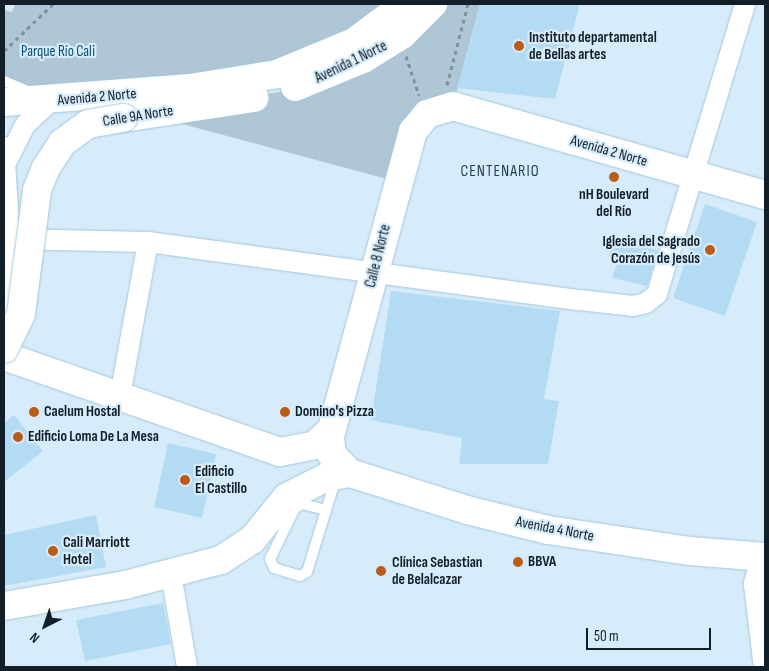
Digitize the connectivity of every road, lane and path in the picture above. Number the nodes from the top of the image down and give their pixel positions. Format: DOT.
graph roads {
  1 [pos="53,4"];
  2 [pos="405,4"];
  3 [pos="433,4"];
  4 [pos="468,4"];
  5 [pos="745,4"];
  6 [pos="403,48"];
  7 [pos="4,52"];
  8 [pos="4,81"];
  9 [pos="190,88"];
  10 [pos="286,91"];
  11 [pos="52,101"];
  12 [pos="4,102"];
  13 [pos="440,109"];
  14 [pos="6,154"];
  15 [pos="693,175"];
  16 [pos="765,195"];
  17 [pos="10,239"];
  18 [pos="148,242"];
  19 [pos="373,272"];
  20 [pos="7,346"];
  21 [pos="120,396"];
  22 [pos="332,429"];
  23 [pos="280,452"];
  24 [pos="343,474"];
  25 [pos="287,498"];
  26 [pos="326,510"];
  27 [pos="275,527"];
  28 [pos="764,555"];
  29 [pos="170,574"];
  30 [pos="4,606"];
  31 [pos="765,659"];
  32 [pos="187,667"];
  1 -- 7 [label="path"];
  2 -- 9 [label="main road"];
  3 -- 10 [label="main road, Avenida 1 Norte"];
  4 -- 13 [label="path"];
  5 -- 15 [label="street"];
  6 -- 13 [label="path"];
  8 -- 11 [label="lane"];
  9 -- 10 [label="main road"];
  9 -- 11 [label="main road, Avenida 2 Norte"];
  10 -- 20 [label="main road, Calle 9A Norte, bridge"];
  11 -- 12 [label="main road, Avenida 2 Norte"];
  11 -- 14 [label="street"];
  13 -- 15 [label="main road, Avenida 2 Norte"];
  13 -- 19 [label="main road, Calle 8 Norte"];
  14 -- 17 [label="street"];
  15 -- 16 [label="main road, Avenida 2 Norte"];
  15 -- 19 [label="street"];
  17 -- 18 [label="street"];
  17 -- 20 [label="street"];
  18 -- 19 [label="street"];
  18 -- 21 [label="street"];
  19 -- 22 [label="main road, Calle 8 Norte"];
  20 -- 21 [label="main road"];
  21 -- 23 [label="main road"];
  22 -- 23 [label="main road"];
  22 -- 24 [label="main road, Calle 8 Norte"];
  23 -- 25 [label="main road"];
  24 -- 25 [label="main road"];
  24 -- 26 [label="lane"];
  24 -- 28 [label="main road, Avenida 4 Norte"];
  25 -- 27 [label="main road"];
  26 -- 27 [label="lane"];
  26 -- 27 [label="lane"];
  27 -- 29 [label="main road"];
  28 -- 31 [label="street"];
  29 -- 30 [label="main road"];
  29 -- 32 [label="street"];
}
